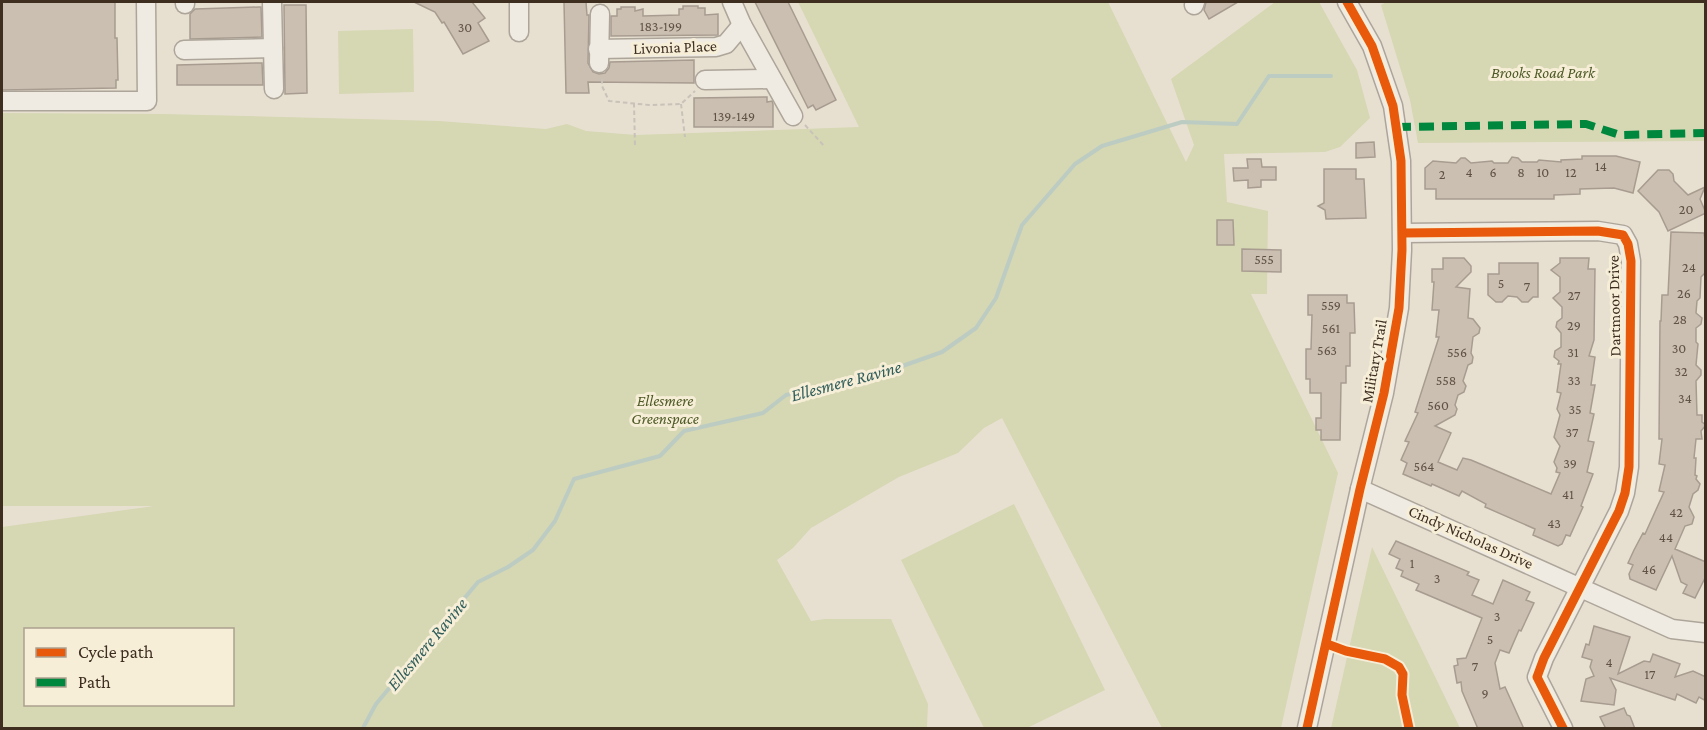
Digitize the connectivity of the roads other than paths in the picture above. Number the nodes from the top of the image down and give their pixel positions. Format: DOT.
graph roads {
  1 [pos="146,2"];
  2 [pos="272,2"];
  3 [pos="519,2"];
  4 [pos="732,2"];
  5 [pos="1347,2"];
  6 [pos="600,14"];
  7 [pos="742,25"];
  8 [pos="519,32"];
  9 [pos="273,48"];
  10 [pos="184,50"];
  11 [pos="772,79"];
  12 [pos="705,80"];
  13 [pos="274,89"];
  14 [pos="2,101"];
  15 [pos="793,116"];
  16 [pos="1403,232"];
  17 [pos="1360,489"];
  18 [pos="1580,587"];
  19 [pos="1706,633"];
  20 [pos="1307,729"];
  21 [pos="1563,729"];
  1 -- 14 [label="street"];
  2 -- 9 [label="street"];
  3 -- 8 [label="street"];
  4 -- 7 [label="street"];
  5 -- 16 [label="street, Military Trail"];
  6 -- 7 [label="street, Livonia Place"];
  7 -- 11 [label="street"];
  9 -- 10 [label="street"];
  9 -- 13 [label="street"];
  11 -- 12 [label="street"];
  11 -- 15 [label="street"];
  16 -- 17 [label="street, Military Trail"];
  16 -- 18 [label="street, Dartmoor Drive"];
  17 -- 18 [label="street, Cindy Nicholas Drive"];
  17 -- 20 [label="street, Military Trail"];
  18 -- 19 [label="street, Cindy Nicholas Drive"];
  18 -- 21 [label="street, Dartmoor Drive"];
}
